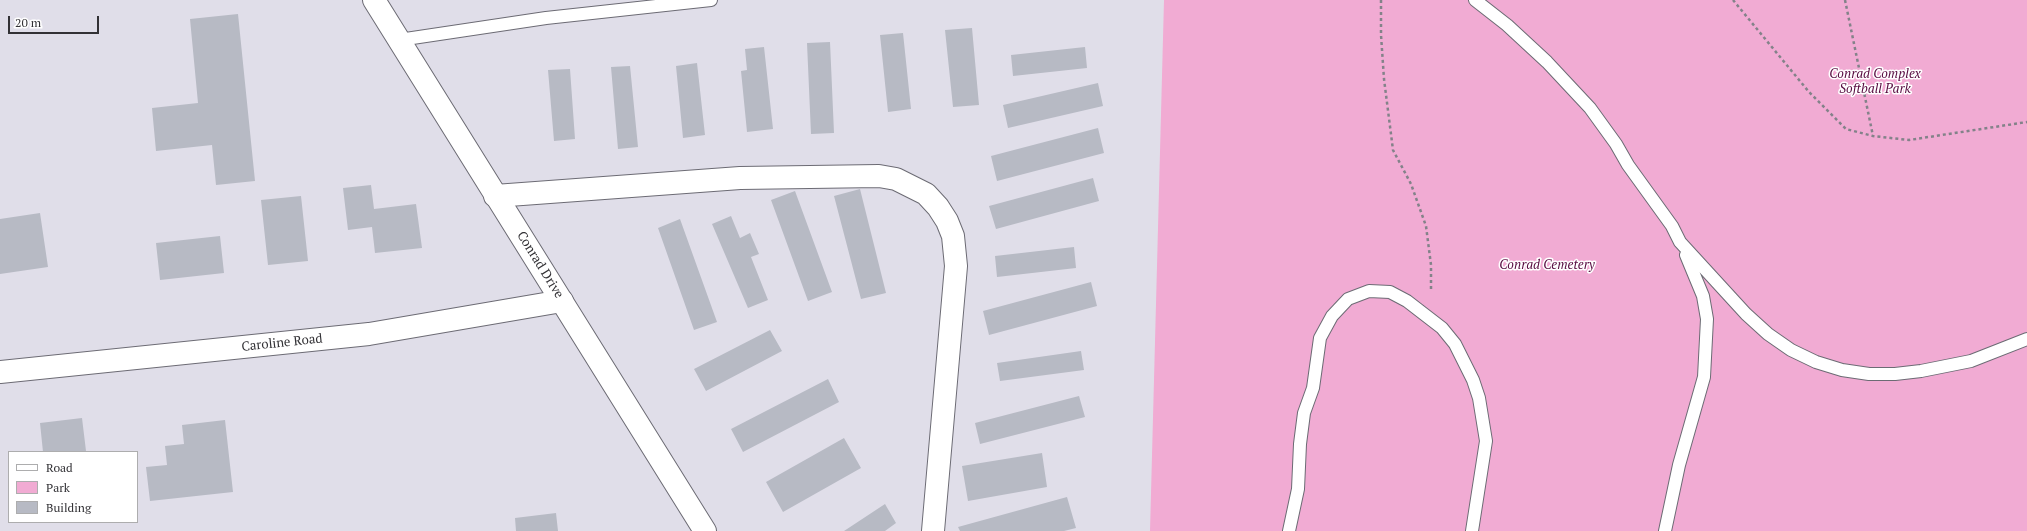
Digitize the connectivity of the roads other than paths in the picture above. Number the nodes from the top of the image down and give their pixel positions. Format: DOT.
graph roads {
  1 [pos="374,0"];
  2 [pos="711,0"];
  3 [pos="1475,0"];
  4 [pos="399,40"];
  5 [pos="496,196"];
  6 [pos="1680,242"];
  7 [pos="562,301"];
  8 [pos="2027,339"];
  9 [pos="0,372"];
  10 [pos="705,531"];
  11 [pos="933,531"];
  12 [pos="1289,531"];
  13 [pos="1472,531"];
  14 [pos="1666,531"];
  1 -- 4 [label="street, Conrad Drive"];
  2 -- 4 [label="lane"];
  3 -- 6 [label="lane"];
  4 -- 5 [label="street, Conrad Drive"];
  5 -- 7 [label="street, Conrad Drive"];
  5 -- 11 [label="street"];
  6 -- 8 [label="lane"];
  6 -- 14 [label="lane"];
  7 -- 9 [label="street, Caroline Road"];
  7 -- 10 [label="street, Conrad Drive"];
  12 -- 13 [label="lane"];
}
